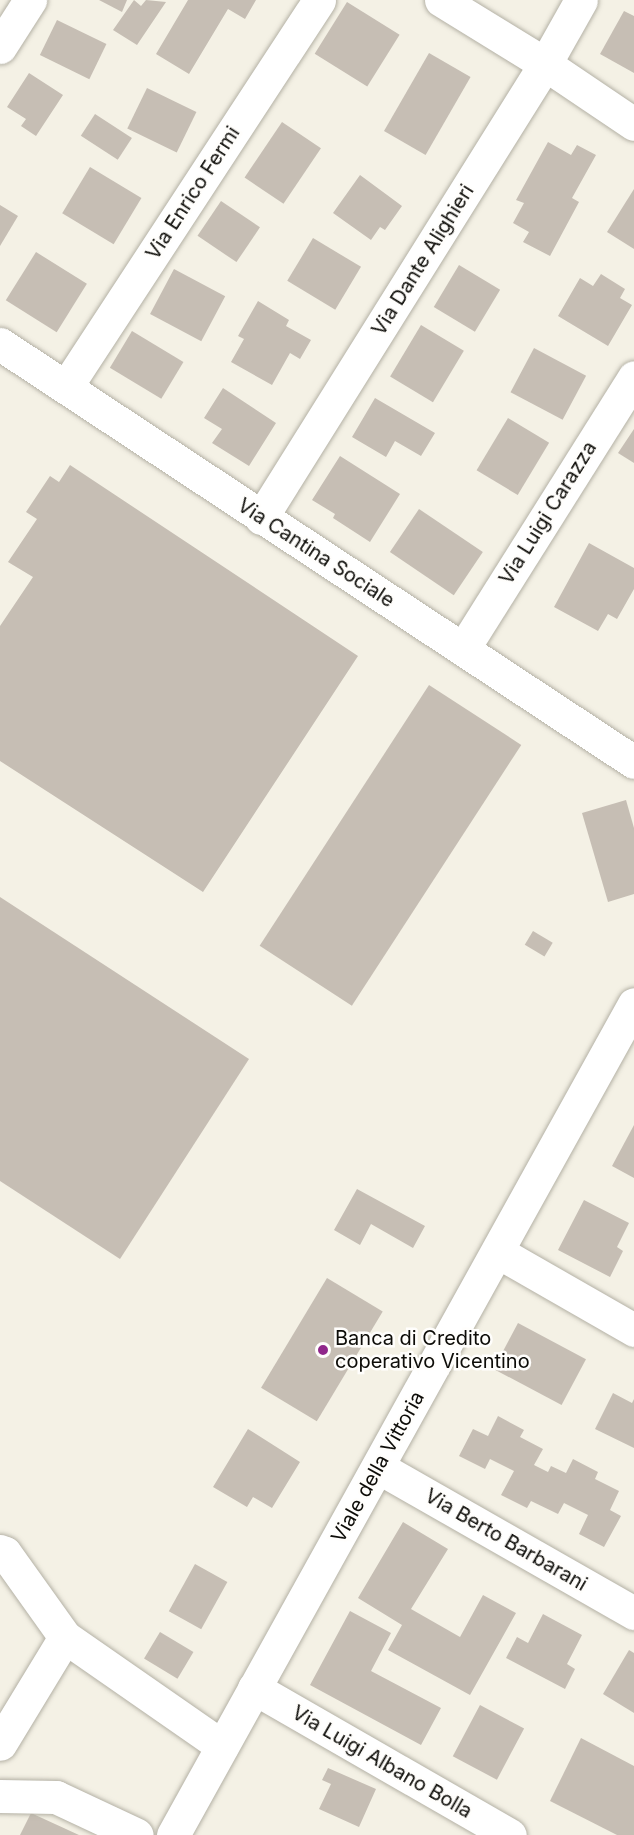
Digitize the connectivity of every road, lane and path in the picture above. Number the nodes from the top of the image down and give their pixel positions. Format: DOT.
graph roads {
  1 [pos="30,0"];
  2 [pos="319,0"];
  3 [pos="441,0"];
  4 [pos="581,0"];
  5 [pos="0,47"];
  6 [pos="545,64"];
  7 [pos="634,124"];
  8 [pos="0,344"];
  9 [pos="634,377"];
  10 [pos="66,387"];
  11 [pos="261,518"];
  12 [pos="463,649"];
  13 [pos="634,762"];
  14 [pos="634,1004"];
  15 [pos="625,1043"];
  16 [pos="498,1252"];
  17 [pos="634,1330"];
  18 [pos="378,1467"];
  19 [pos="0,1551"];
  20 [pos="634,1613"];
  21 [pos="65,1637"];
  22 [pos="254,1688"];
  23 [pos="0,1744"];
  24 [pos="222,1746"];
  25 [pos="0,1796"];
  26 [pos="137,1835"];
  27 [pos="173,1835"];
  28 [pos="510,1835"];
  1 -- 5 [label="street"];
  2 -- 10 [label="street, Via Enrico Fermi"];
  3 -- 6 [label="street"];
  4 -- 6 [label="street, Via Dante Alighieri"];
  6 -- 7 [label="street"];
  6 -- 11 [label="street, Via Dante Alighieri"];
  8 -- 10 [label="street, Via Cantina Sociale"];
  9 -- 12 [label="street, Via Luigi Carazza"];
  10 -- 11 [label="street, Via Cantina Sociale"];
  11 -- 12 [label="street, Via Cantina Sociale"];
  12 -- 13 [label="street, Via Cantina Sociale"];
  14 -- 15 [label="street, Viale della Vittoria"];
  15 -- 16 [label="street, Viale della Vittoria"];
  16 -- 17 [label="street"];
  16 -- 18 [label="street, Viale della Vittoria"];
  18 -- 20 [label="street, Via Berto Barbarani"];
  18 -- 22 [label="street, Viale della Vittoria"];
  19 -- 21 [label="street"];
  21 -- 23 [label="street"];
  21 -- 24 [label="street"];
  22 -- 24 [label="street, Viale della Vittoria"];
  22 -- 28 [label="street, Via Luigi Albano Bolla"];
  24 -- 27 [label="street, Viale della Vittoria"];
  25 -- 26 [label="street"];
}
